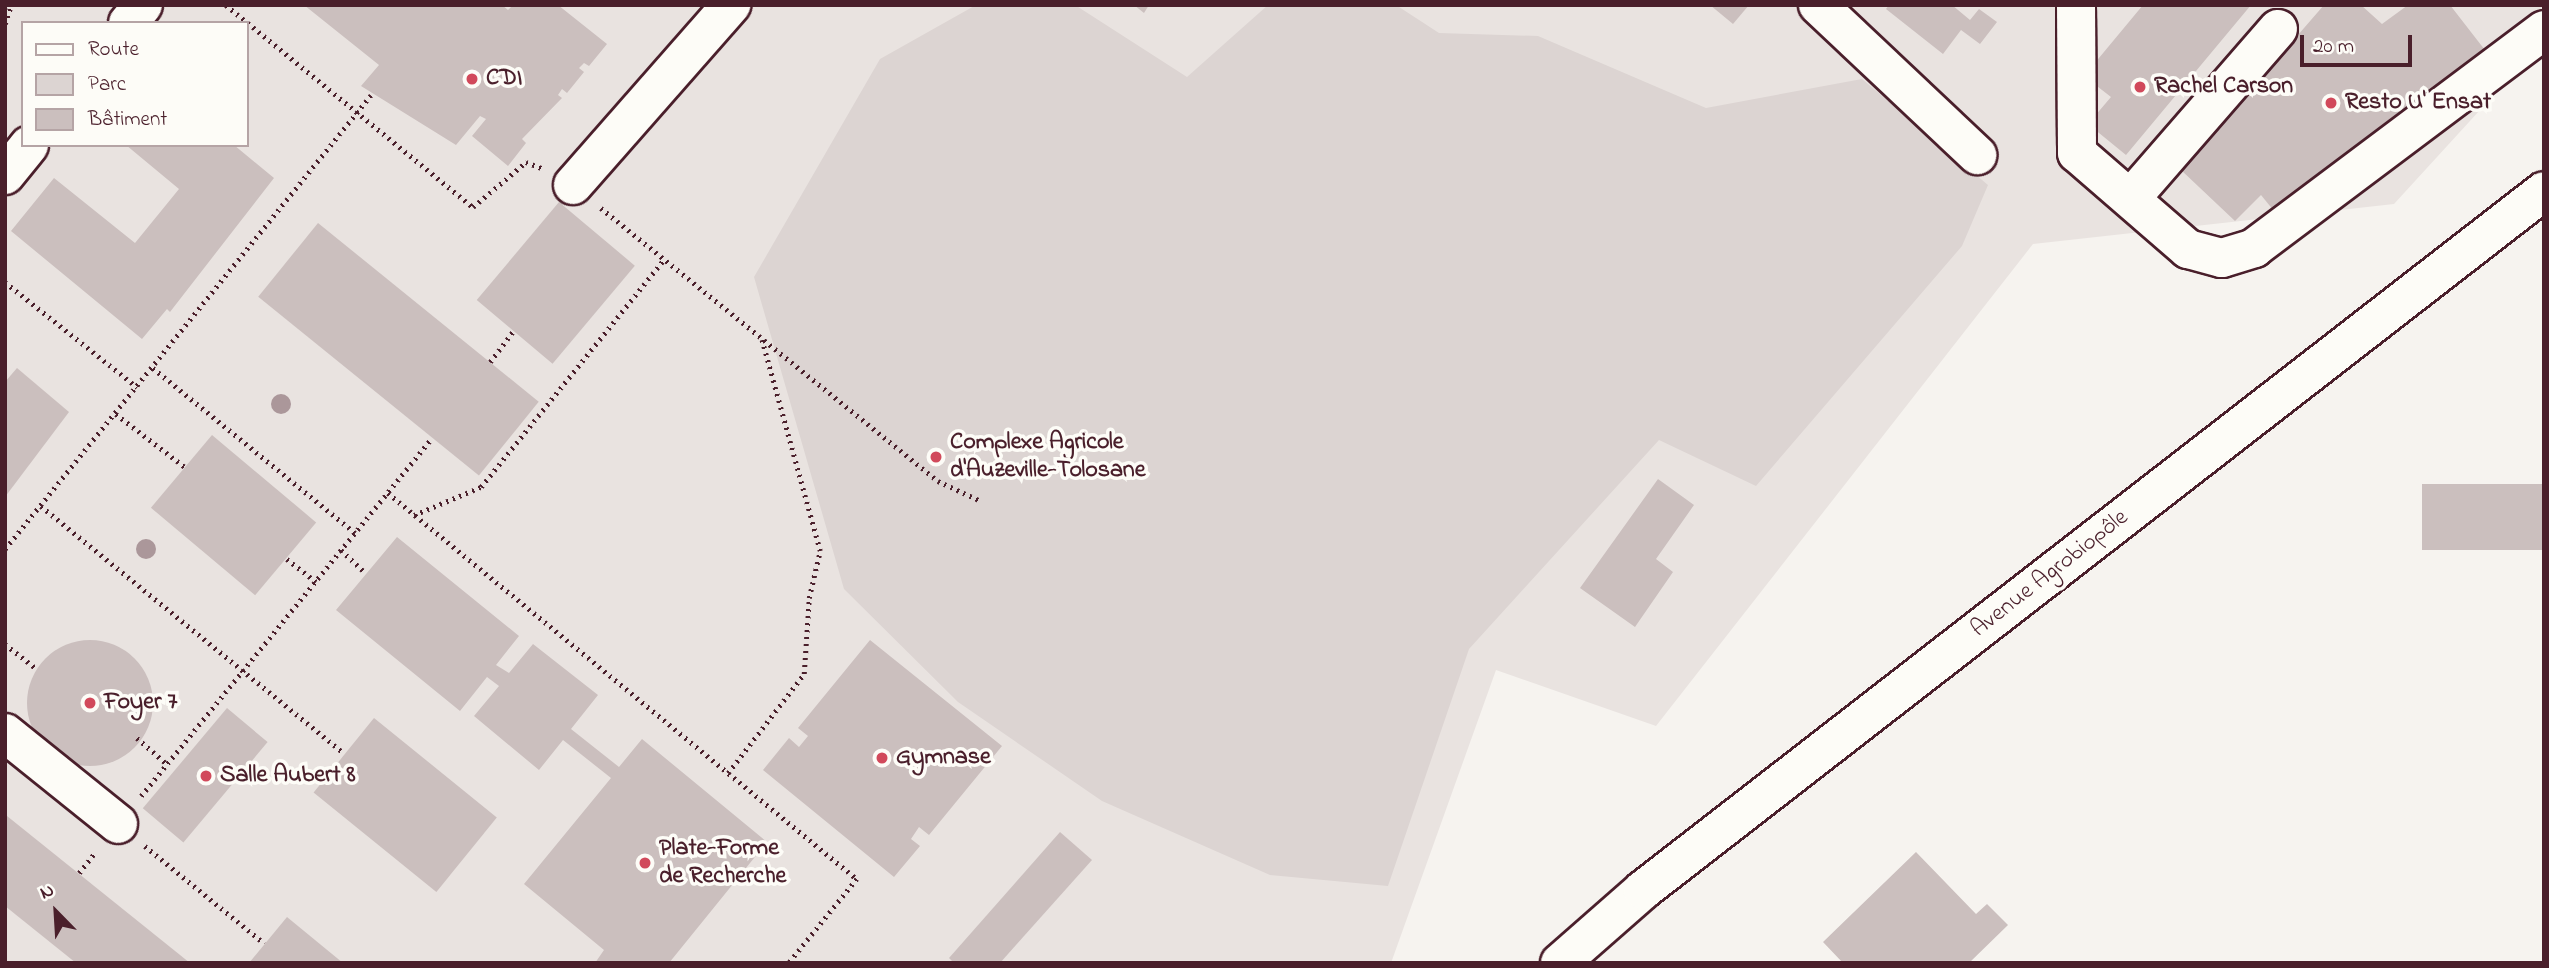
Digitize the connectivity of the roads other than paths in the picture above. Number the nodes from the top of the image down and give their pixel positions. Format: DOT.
graph roads {
  1 [pos="143,5"];
  2 [pos="732,5"];
  3 [pos="1818,5"];
  4 [pos="2076,5"];
  5 [pos="130,21"];
  6 [pos="2278,29"];
  7 [pos="2544,30"];
  8 [pos="27,147"];
  9 [pos="1978,155"];
  10 [pos="5,175"];
  11 [pos="565,180"];
  12 [pos="2544,191"];
  13 [pos="2131,198"];
  14 [pos="5,733"];
  15 [pos="118,824"];
  16 [pos="1560,963"];
  1 -- 5 [label="street"];
  2 -- 11 [label="street"];
  3 -- 9 [label="street"];
  4 -- 13 [label="street"];
  6 -- 13 [label="street"];
  7 -- 13 [label="street"];
  8 -- 10 [label="street"];
  12 -- 16 [label="street, Avenue Agrobiopôle"];
  14 -- 15 [label="street"];
}
